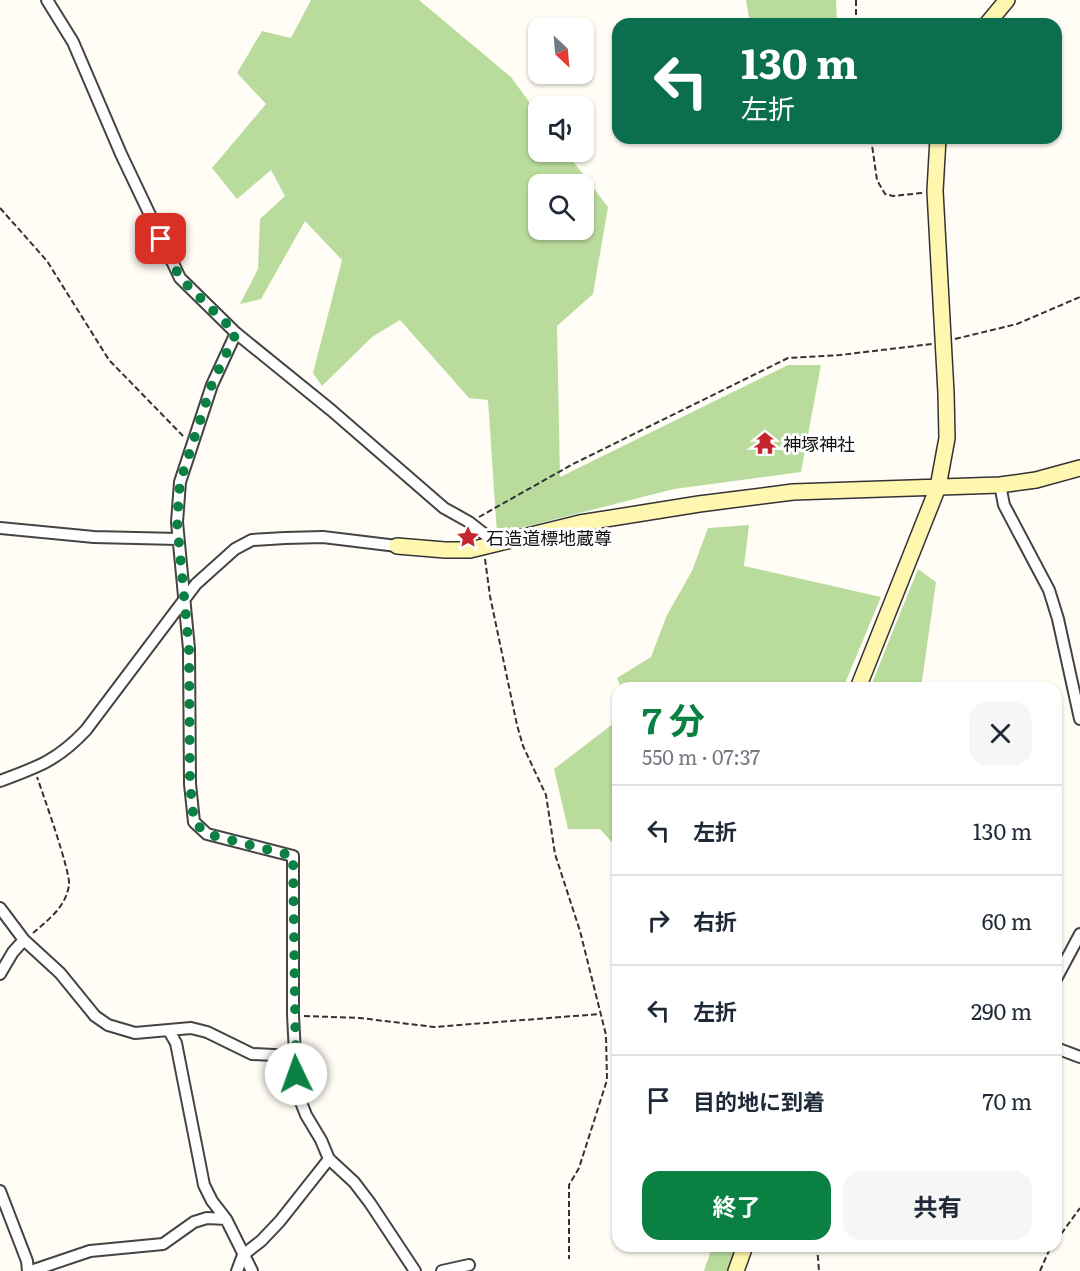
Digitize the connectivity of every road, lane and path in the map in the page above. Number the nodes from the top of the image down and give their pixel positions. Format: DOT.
graph roads {
  1 [pos="47,0"];
  2 [pos="856,0"];
  3 [pos="1007,0"];
  4 [pos="856,18"];
  5 [pos="992,18"];
  6 [pos="872,144"];
  7 [pos="937,144"];
  8 [pos="935,191"];
  9 [pos="0,208"];
  10 [pos="1080,297"];
  11 [pos="236,333"];
  12 [pos="943,342"];
  13 [pos="192,446"];
  14 [pos="1080,468"];
  15 [pos="1000,485"];
  16 [pos="938,487"];
  17 [pos="469,522"];
  18 [pos="0,528"];
  19 [pos="178,538"];
  20 [pos="397,546"];
  21 [pos="490,546"];
  22 [pos="185,599"];
  23 [pos="860,682"];
  24 [pos="1080,719"];
  25 [pos="33,769"];
  26 [pos="0,781"];
  27 [pos="0,908"];
  28 [pos="1080,934"];
  29 [pos="24,940"];
  30 [pos="1062,968"];
  31 [pos="0,974"];
  32 [pos="600,1014"];
  33 [pos="293,1015"];
  34 [pos="169,1030"];
  35 [pos="1062,1050"];
  36 [pos="294,1056"];
  37 [pos="1080,1056"];
  38 [pos="329,1159"];
  39 [pos="0,1191"];
  40 [pos="1080,1208"];
  41 [pos="226,1219"];
  42 [pos="1062,1233"];
  43 [pos="743,1252"];
  44 [pos="817,1252"];
  45 [pos="1048,1252"];
  46 [pos="243,1255"];
  47 [pos="569,1259"];
  48 [pos="469,1265"];
  49 [pos="237,1270"];
  50 [pos="29,1271"];
  51 [pos="252,1271"];
  52 [pos="415,1271"];
  53 [pos="442,1271"];
  54 [pos="736,1271"];
  55 [pos="819,1271"];
  56 [pos="1040,1271"];
  1 -- 11 [label="street"];
  2 -- 4 [label="path"];
  3 -- 5 [label="street"];
  6 -- 8 [label="path"];
  7 -- 8 [label="street"];
  8 -- 12 [label="street"];
  9 -- 13 [label="path"];
  10 -- 12 [label="path"];
  11 -- 13 [label="street"];
  11 -- 17 [label="street"];
  12 -- 16 [label="street"];
  12 -- 17 [label="path"];
  13 -- 19 [label="street"];
  14 -- 15 [label="street"];
  15 -- 16 [label="street"];
  15 -- 24 [label="street"];
  16 -- 21 [label="street"];
  16 -- 23 [label="street"];
  17 -- 21 [label="street"];
  18 -- 19 [label="street"];
  19 -- 22 [label="street"];
  20 -- 21 [label="street"];
  20 -- 22 [label="street"];
  21 -- 32 [label="path"];
  22 -- 25 [label="street"];
  22 -- 33 [label="street"];
  25 -- 26 [label="street"];
  25 -- 29 [label="path"];
  27 -- 29 [label="street"];
  28 -- 30 [label="street"];
  29 -- 31 [label="street"];
  29 -- 34 [label="street"];
  32 -- 33 [label="path"];
  32 -- 47 [label="path"];
  33 -- 36 [label="street"];
  34 -- 36 [label="street"];
  34 -- 41 [label="street"];
  35 -- 37 [label="street"];
  36 -- 38 [label="street"];
  38 -- 46 [label="street"];
  38 -- 52 [label="street"];
  39 -- 50 [label="street"];
  40 -- 42 [label="path"];
  41 -- 46 [label="street"];
  41 -- 50 [label="street"];
  43 -- 54 [label="street"];
  44 -- 55 [label="path"];
  45 -- 56 [label="path"];
  46 -- 49 [label="street"];
  46 -- 51 [label="street"];
  48 -- 53 [label="street"];
}
